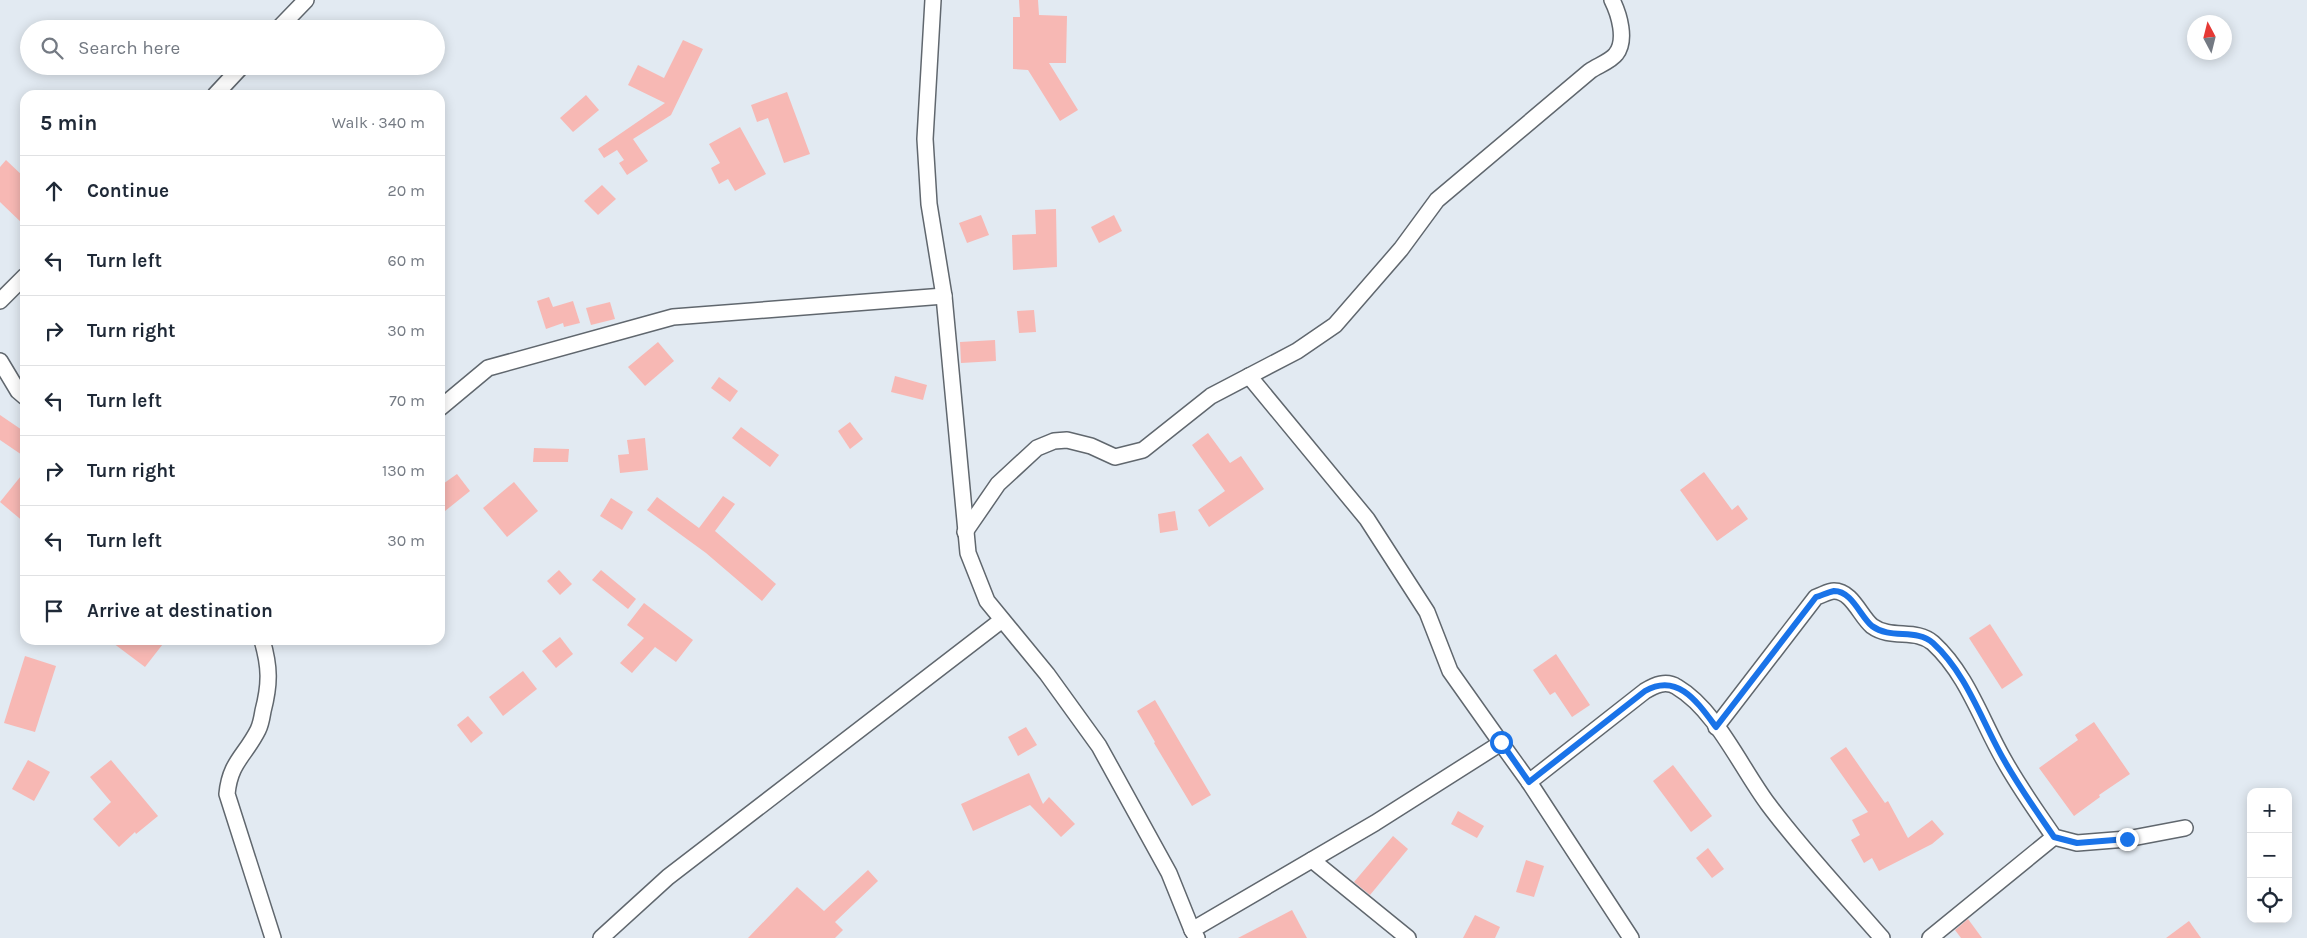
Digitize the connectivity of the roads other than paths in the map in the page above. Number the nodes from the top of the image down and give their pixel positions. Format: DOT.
graph roads {
  1 [pos="306,0"];
  2 [pos="933,0"];
  3 [pos="1612,0"];
  4 [pos="287,20"];
  5 [pos="234,75"];
  6 [pos="220,90"];
  7 [pos="20,281"];
  8 [pos="944,296"];
  9 [pos="0,301"];
  10 [pos="0,361"];
  11 [pos="1249,376"];
  12 [pos="20,393"];
  13 [pos="445,404"];
  14 [pos="964,532"];
  15 [pos="1002,620"];
  16 [pos="263,645"];
  17 [pos="1716,727"];
  18 [pos="1501,742"];
  19 [pos="1529,782"];
  20 [pos="2185,828"];
  21 [pos="2054,837"];
  22 [pos="1312,860"];
  23 [pos="1195,934"];
  24 [pos="273,938"];
  25 [pos="601,938"];
  26 [pos="1408,938"];
  27 [pos="1631,938"];
  28 [pos="1882,938"];
  29 [pos="1930,938"];
  1 -- 4 [label="street"];
  2 -- 8 [label="street"];
  3 -- 11 [label="street"];
  5 -- 6 [label="street"];
  7 -- 9 [label="street"];
  8 -- 13 [label="street"];
  8 -- 14 [label="street"];
  10 -- 12 [label="street"];
  11 -- 14 [label="street"];
  11 -- 18 [label="street"];
  14 -- 15 [label="street"];
  15 -- 23 [label="street"];
  15 -- 25 [label="street"];
  16 -- 24 [label="street"];
  17 -- 19 [label="street"];
  17 -- 21 [label="street"];
  17 -- 28 [label="street"];
  18 -- 19 [label="street"];
  18 -- 22 [label="street"];
  19 -- 27 [label="street"];
  20 -- 21 [label="street"];
  21 -- 29 [label="street"];
  22 -- 23 [label="street"];
  22 -- 26 [label="street"];
}
